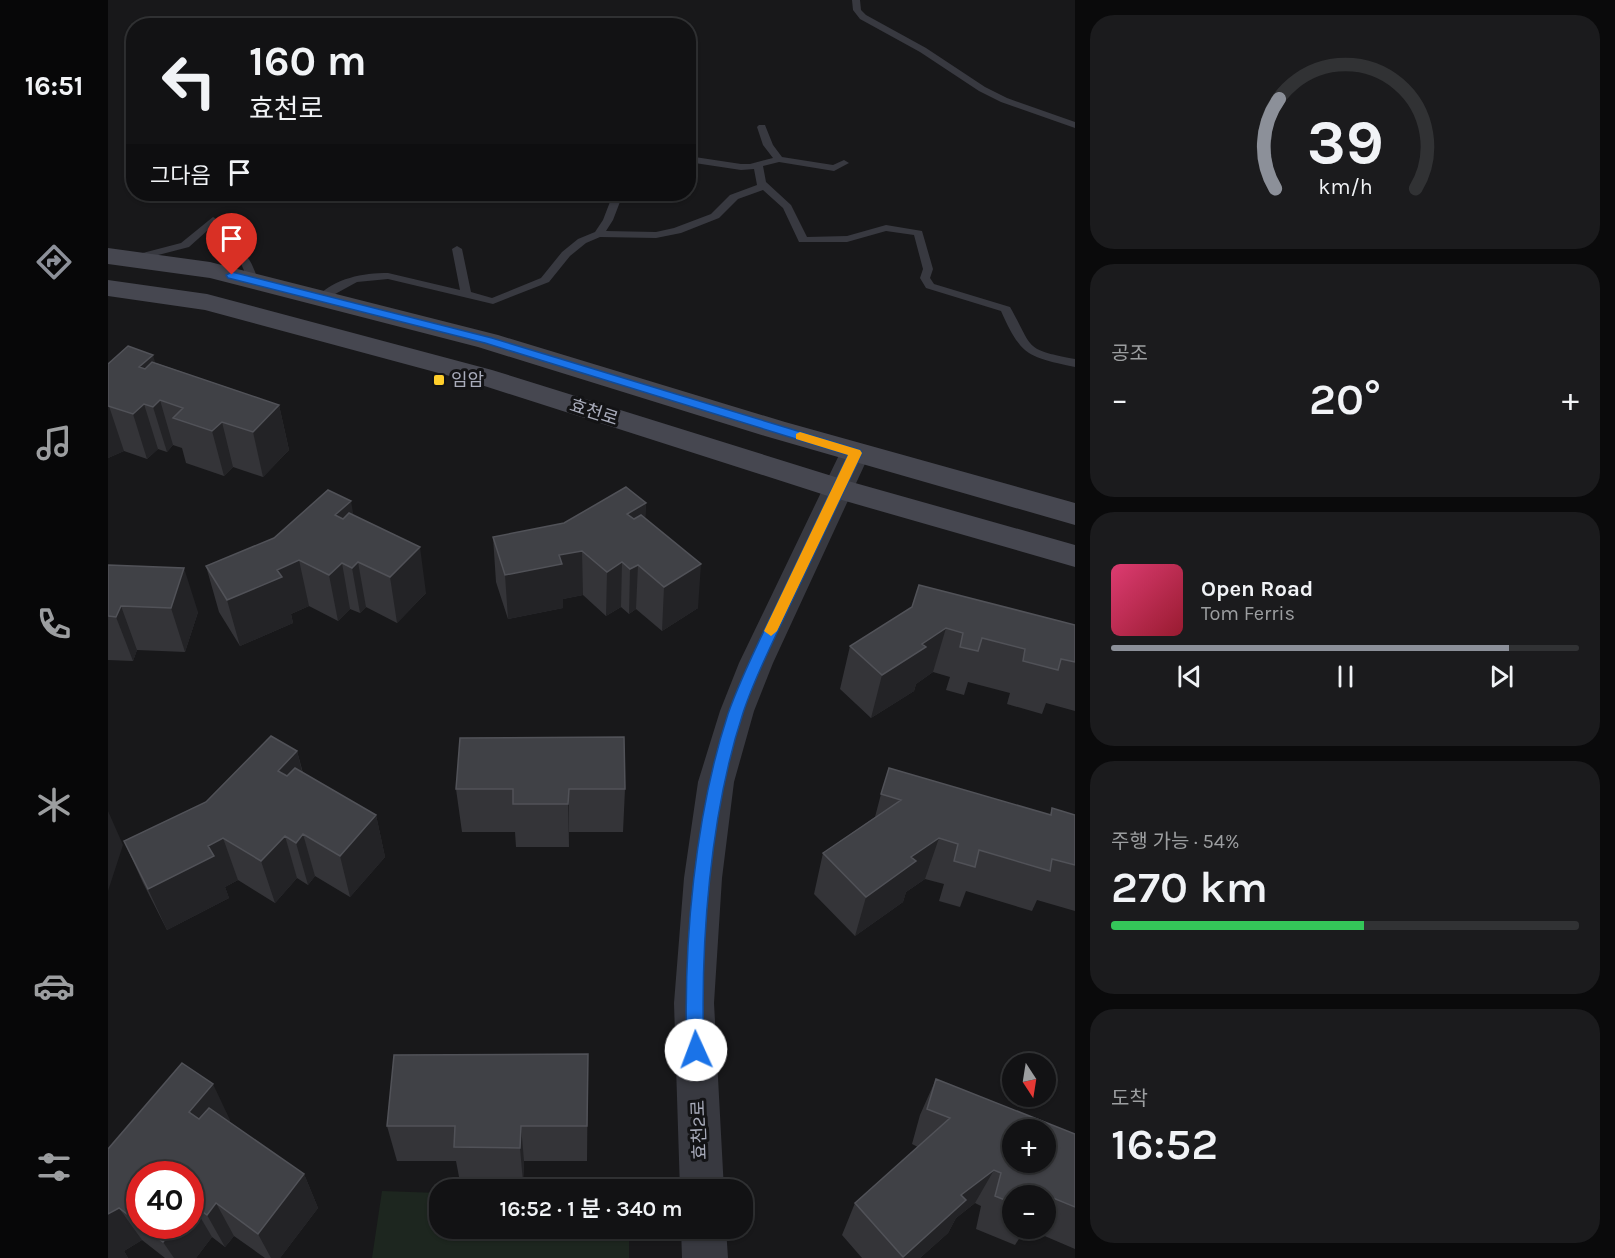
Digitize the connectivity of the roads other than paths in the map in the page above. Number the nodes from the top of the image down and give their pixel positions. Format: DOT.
graph roads {
  1 [pos="856,0"];
  2 [pos="1075,125"];
  3 [pos="762,127"];
  4 [pos="778,159"];
  5 [pos="696,160"];
  6 [pos="844,163"];
  7 [pos="758,165"];
  8 [pos="764,186"];
  9 [pos="615,201"];
  10 [pos="599,234"];
  11 [pos="457,249"];
  12 [pos="121,257"];
  13 [pos="253,280"];
  14 [pos="108,288"];
  15 [pos="466,294"];
  16 [pos="322,297"];
  17 [pos="1075,363"];
  18 [pos="855,453"];
  19 [pos="839,489"];
  20 [pos="1075,514"];
  21 [pos="1075,556"];
  22 [pos="702,1179"];
  23 [pos="704,1239"];
  24 [pos="705,1258"];
  1 -- 2 [label="lane"];
  3 -- 4 [label="lane"];
  4 -- 6 [label="lane"];
  4 -- 7 [label="lane"];
  5 -- 7 [label="lane"];
  7 -- 8 [label="lane"];
  8 -- 10 [label="lane"];
  8 -- 17 [label="lane"];
  9 -- 10 [label="lane"];
  10 -- 15 [label="lane"];
  11 -- 15 [label="lane"];
  12 -- 13 [label="main road, 효천로"];
  12 -- 13 [label="lane"];
  13 -- 16 [label="main road, 효천로"];
  14 -- 19 [label="main road, 효천로"];
  15 -- 16 [label="lane"];
  16 -- 18 [label="main road, 효천로"];
  18 -- 19 [label="street, 효천2로"];
  18 -- 20 [label="main road, 효천로"];
  19 -- 21 [label="main road, 효천로"];
  19 -- 22 [label="street, 효천2로"];
  23 -- 24 [label="street"];
}
